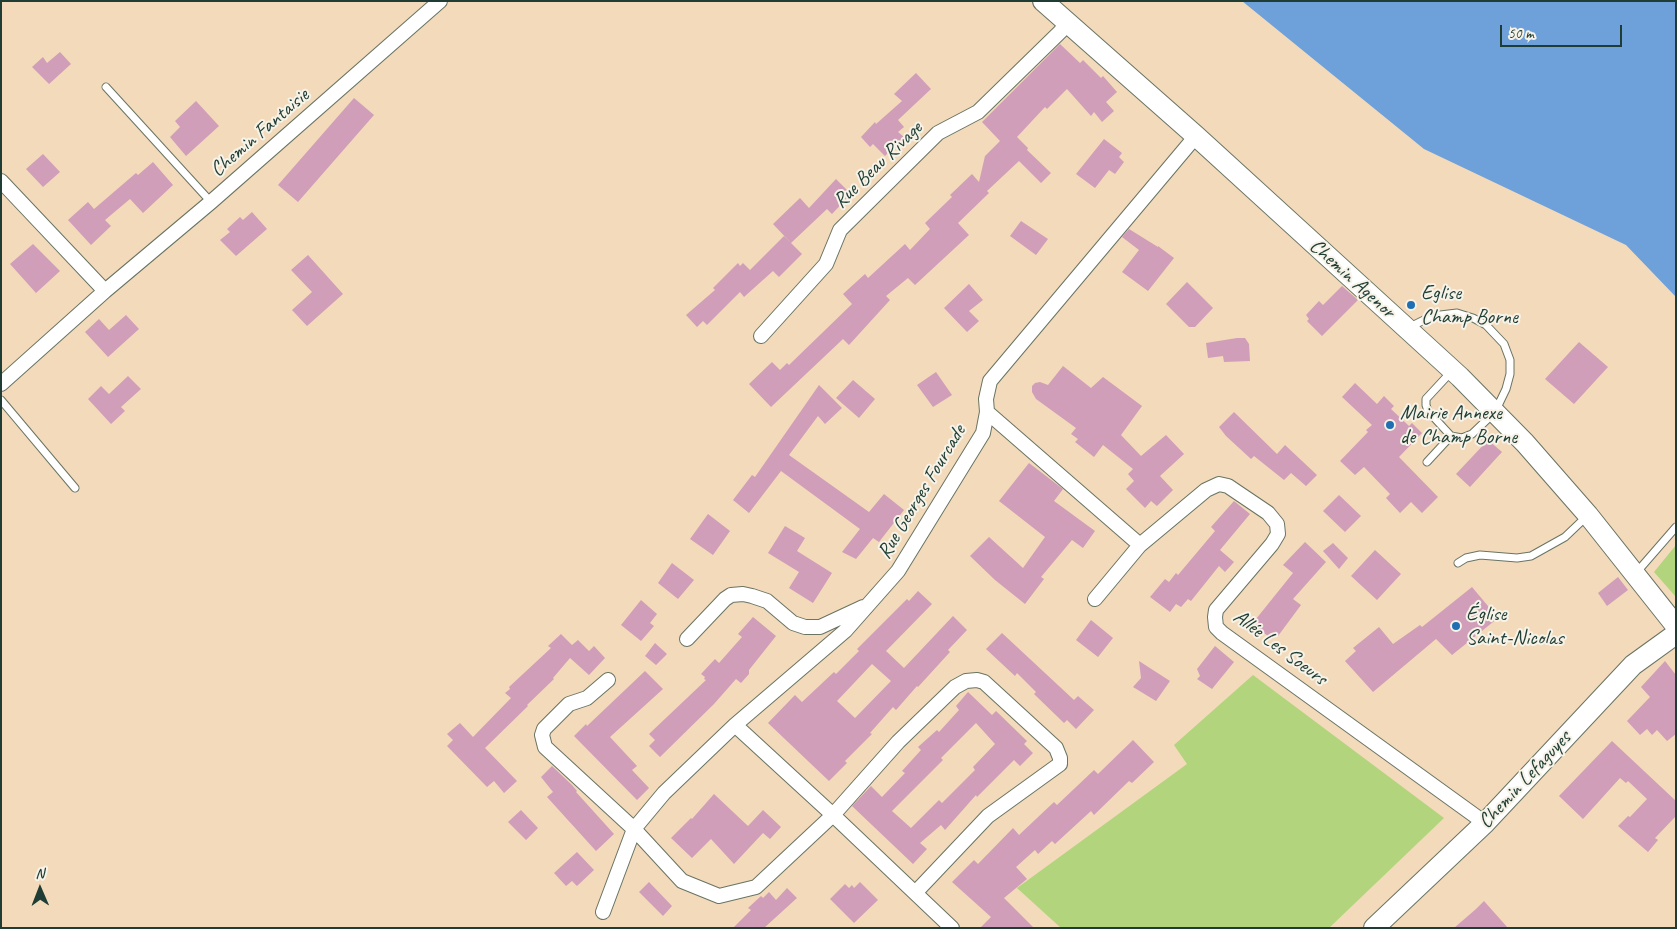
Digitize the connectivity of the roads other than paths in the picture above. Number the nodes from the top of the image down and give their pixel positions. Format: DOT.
graph roads {
  1 [pos="440,1"];
  2 [pos="1043,1"];
  3 [pos="1066,22"];
  4 [pos="106,87"];
  5 [pos="1196,136"];
  6 [pos="1,181"];
  7 [pos="211,202"];
  8 [pos="104,291"];
  9 [pos="1407,328"];
  10 [pos="761,336"];
  11 [pos="1453,370"];
  12 [pos="1,384"];
  13 [pos="1,400"];
  14 [pos="987,412"];
  15 [pos="1494,412"];
  16 [pos="1450,436"];
  17 [pos="1427,462"];
  18 [pos="75,488"];
  19 [pos="1588,515"];
  20 [pos="1676,528"];
  21 [pos="1140,545"];
  22 [pos="1458,563"];
  23 [pos="1636,573"];
  24 [pos="1096,599"];
  25 [pos="868,605"];
  26 [pos="1676,626"];
  27 [pos="1676,634"];
  28 [pos="687,639"];
  29 [pos="608,680"];
  30 [pos="735,725"];
  31 [pos="833,815"];
  32 [pos="1485,823"];
  33 [pos="634,829"];
  34 [pos="916,892"];
  35 [pos="603,912"];
  36 [pos="952,928"];
  37 [pos="1374,928"];
  1 -- 7 [label="street, Chemin Fantaisie"];
  2 -- 3 [label="main road, Chemin Agenor"];
  3 -- 5 [label="main road, Chemin Agenor"];
  3 -- 10 [label="street, Rue Beau Rivage"];
  4 -- 7 [label="lane"];
  5 -- 9 [label="main road, Chemin Agenor"];
  5 -- 14 [label="street, Rue Georges Fourcade"];
  6 -- 8 [label="street"];
  7 -- 8 [label="street, Chemin Fantaisie"];
  8 -- 12 [label="street, Chemin Fantaisie"];
  9 -- 11 [label="main road, Chemin Agenor"];
  9 -- 15 [label="lane"];
  11 -- 15 [label="main road, Chemin Agenor"];
  11 -- 16 [label="lane"];
  13 -- 18 [label="lane"];
  14 -- 21 [label="street"];
  14 -- 25 [label="street, Rue Georges Fourcade"];
  15 -- 16 [label="lane"];
  15 -- 19 [label="main road, Chemin Agenor"];
  16 -- 17 [label="lane"];
  19 -- 22 [label="lane"];
  19 -- 23 [label="main road, Chemin Agenor"];
  20 -- 23 [label="lane"];
  21 -- 24 [label="street, Allée Les Soeurs"];
  21 -- 32 [label="street, Allée Les Soeurs"];
  23 -- 26 [label="main road, Chemin Agenor"];
  25 -- 28 [label="street"];
  25 -- 30 [label="street, Rue Georges Fourcade"];
  27 -- 32 [label="main road, Chemin Lefaguyes"];
  29 -- 33 [label="street"];
  30 -- 31 [label="street"];
  30 -- 33 [label="street, Rue Georges Fourcade"];
  31 -- 33 [label="street"];
  31 -- 34 [label="street"];
  31 -- 34 [label="street"];
  32 -- 37 [label="main road, Chemin Lefaguyes"];
  33 -- 35 [label="street, Rue Georges Fourcade"];
  34 -- 36 [label="street"];
}
